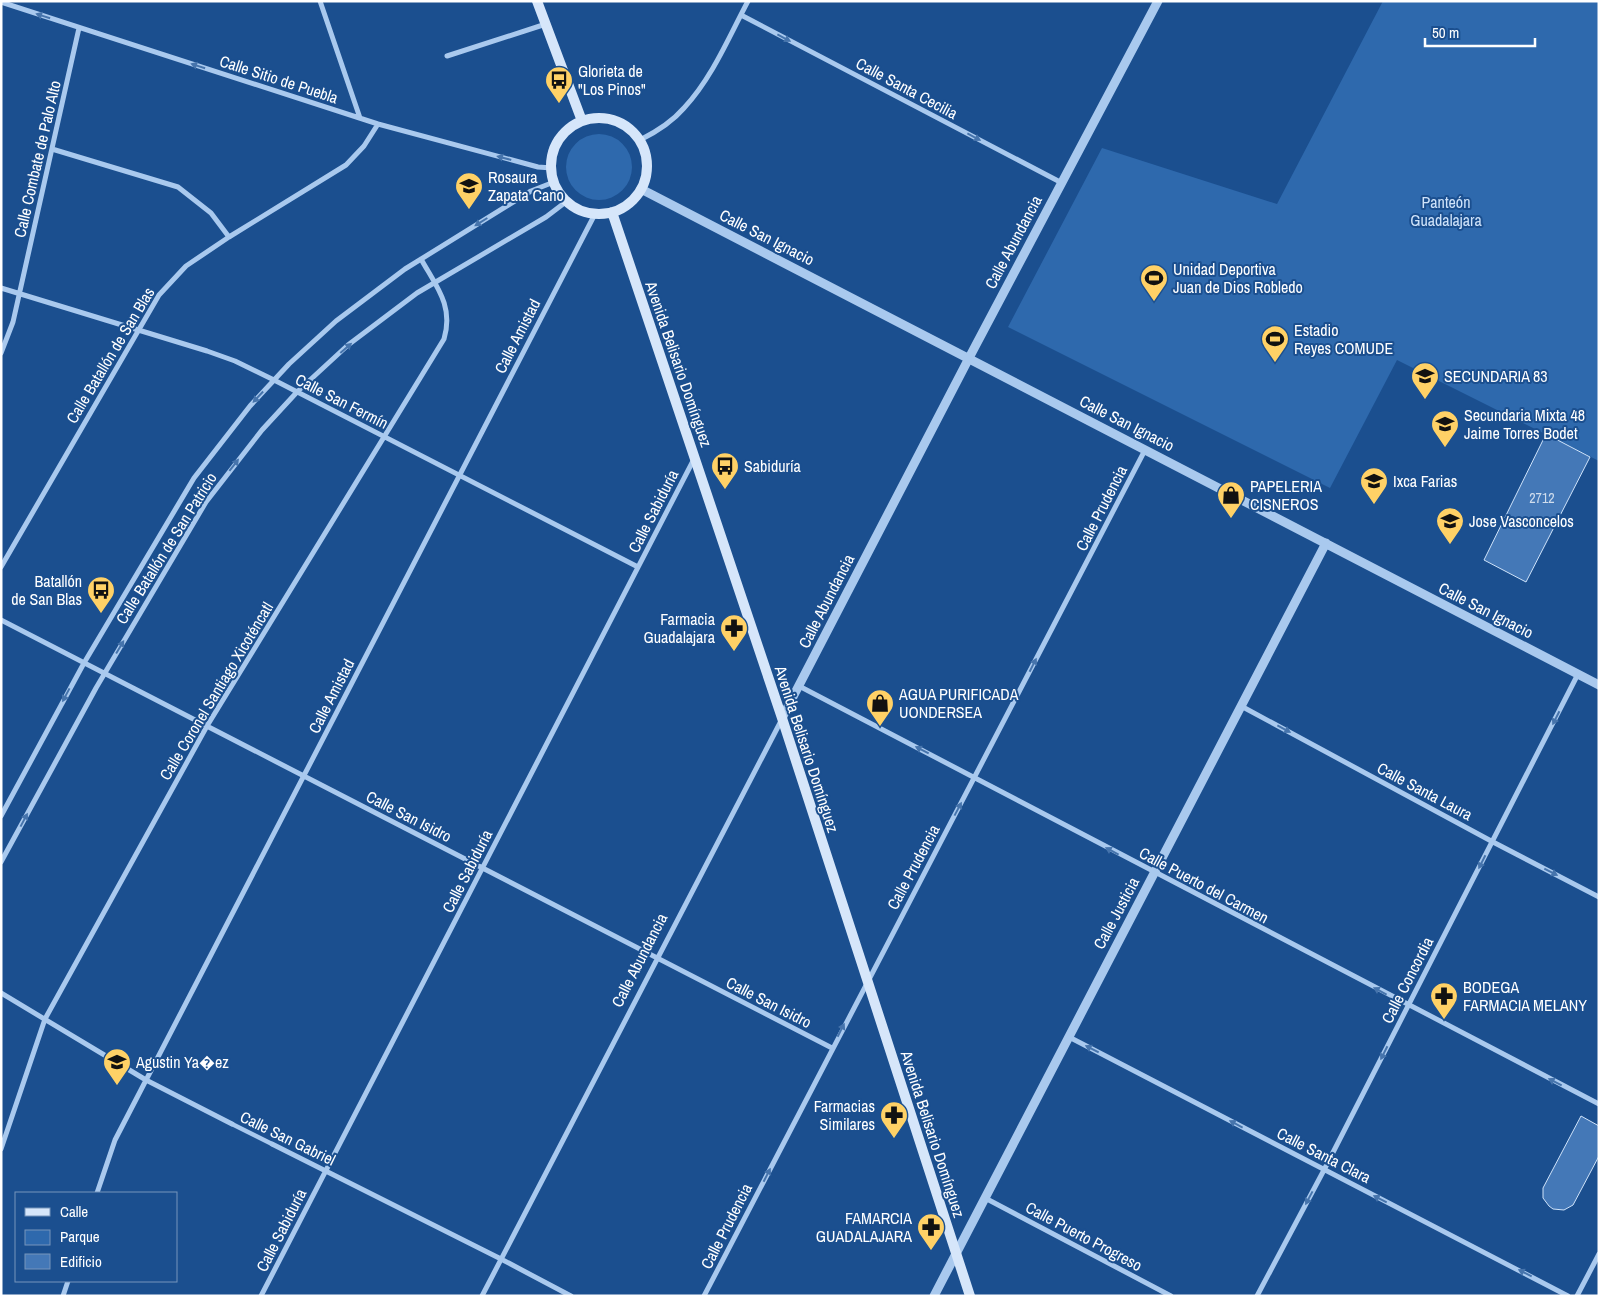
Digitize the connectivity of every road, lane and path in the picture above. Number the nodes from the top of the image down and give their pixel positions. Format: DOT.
graph roads {
  1 [pos="320,1"];
  2 [pos="537,1"];
  3 [pos="748,1"];
  4 [pos="1,2"];
  5 [pos="1156,2"];
  6 [pos="741,15"];
  7 [pos="546,24"];
  8 [pos="79,28"];
  9 [pos="447,56"];
  10 [pos="360,118"];
  11 [pos="582,121"];
  12 [pos="378,124"];
  13 [pos="640,140"];
  14 [pos="52,148"];
  15 [pos="552,168"];
  16 [pos="554,182"];
  17 [pos="1062,183"];
  18 [pos="641,189"];
  19 [pos="567,202"];
  20 [pos="612,212"];
  21 [pos="595,214"];
  22 [pos="229,237"];
  23 [pos="421,259"];
  24 [pos="434,282"];
  25 [pos="1,288"];
  26 [pos="19,293"];
  27 [pos="138,330"];
  28 [pos="1,353"];
  29 [pos="969,358"];
  30 [pos="274,380"];
  31 [pos="297,392"];
  32 [pos="385,437"];
  33 [pos="1145,450"];
  34 [pos="694,457"];
  35 [pos="459,475"];
  36 [pos="1326,544"];
  37 [pos="1,567"];
  38 [pos="638,567"];
  39 [pos="1,620"];
  40 [pos="84,663"];
  41 [pos="104,673"];
  42 [pos="1578,674"];
  43 [pos="1599,685"];
  44 [pos="799,686"];
  45 [pos="1241,706"];
  46 [pos="782,718"];
  47 [pos="207,726"];
  48 [pos="304,776"];
  49 [pos="975,777"];
  50 [pos="1,816"];
  51 [pos="1493,842"];
  52 [pos="1,862"];
  53 [pos="482,868"];
  54 [pos="1154,873"];
  55 [pos="1599,897"];
  56 [pos="657,958"];
  57 [pos="867,980"];
  58 [pos="1,992"];
  59 [pos="1408,1006"];
  60 [pos="45,1019"];
  61 [pos="1069,1037"];
  62 [pos="832,1048"];
  63 [pos="146,1080"];
  64 [pos="1599,1104"];
  65 [pos="232,1124"];
  66 [pos="272,1144"];
  67 [pos="1,1149"];
  68 [pos="1324,1170"];
  69 [pos="326,1171"];
  70 [pos="97,1192"];
  71 [pos="985,1198"];
  72 [pos="956,1253"];
  73 [pos="1599,1254"];
  74 [pos="501,1259"];
  75 [pos="68,1282"];
  76 [pos="63,1296"];
  77 [pos="261,1296"];
  78 [pos="482,1296"];
  79 [pos="570,1296"];
  80 [pos="704,1296"];
  81 [pos="934,1296"];
  82 [pos="970,1296"];
  83 [pos="1171,1296"];
  84 [pos="1257,1296"];
  85 [pos="1568,1296"];
  86 [pos="1577,1296"];
  1 -- 10 [label="street"];
  2 -- 7 [label="main road"];
  3 -- 6 [label="street"];
  8 -- 4 [label="street, Calle Sitio de Puebla, one-way"];
  5 -- 17 [label="street, Calle Abundancia"];
  6 -- 13 [label="street"];
  6 -- 17 [label="street, Calle Santa Cecilia, one-way"];
  7 -- 9 [label="street"];
  7 -- 11 [label="main road"];
  10 -- 8 [label="street, Calle Sitio de Puebla, one-way"];
  8 -- 14 [label="street, Calle Combate de Palo Alto"];
  10 -- 12 [label="street, Calle Sitio de Puebla"];
  11 -- 13 [label="main road"];
  11 -- 15 [label="main road"];
  15 -- 12 [label="street, Calle Sitio de Puebla, one-way"];
  12 -- 22 [label="street, Calle Batallón de San Blas"];
  13 -- 18 [label="main road"];
  14 -- 22 [label="street"];
  14 -- 26 [label="street, Calle Combate de Palo Alto"];
  15 -- 16 [label="main road"];
  16 -- 19 [label="main road"];
  16 -- 23 [label="street, Calle Batallón de San Patricio, one-way"];
  17 -- 29 [label="street, Calle Abundancia"];
  18 -- 20 [label="main road"];
  18 -- 29 [label="street, Calle San Ignacio"];
  19 -- 21 [label="main road"];
  19 -- 24 [label="street, Calle Batallón de San Patricio"];
  20 -- 21 [label="main road"];
  20 -- 34 [label="main road, Avenida Belisario Domínguez"];
  21 -- 35 [label="street, Calle Amistad"];
  22 -- 27 [label="street, Calle Batallón de San Blas"];
  23 -- 24 [label="street, Calle Coronel Santiago Xicoténcatl"];
  23 -- 30 [label="street, Calle Batallón de San Patricio"];
  31 -- 24 [label="street, Calle Batallón de San Patricio, one-way"];
  24 -- 32 [label="street, Calle Coronel Santiago Xicoténcatl"];
  25 -- 26 [label="street, Calle San Fermín"];
  26 -- 27 [label="street, Calle San Fermín"];
  26 -- 28 [label="street, Calle Combate de Palo Alto"];
  27 -- 30 [label="street, Calle San Fermín"];
  27 -- 37 [label="street, Calle Batallón de San Blas"];
  29 -- 33 [label="street, Calle San Ignacio"];
  29 -- 44 [label="street, Calle Abundancia"];
  30 -- 31 [label="street, Calle San Fermín"];
  30 -- 40 [label="street, Calle Batallón de San Patricio, one-way"];
  31 -- 32 [label="street, Calle San Fermín"];
  41 -- 31 [label="street, Calle Batallón de San Patricio, one-way"];
  32 -- 35 [label="street, Calle San Fermín"];
  32 -- 47 [label="street, Calle Coronel Santiago Xicoténcatl"];
  33 -- 36 [label="street, Calle San Ignacio"];
  49 -- 33 [label="street, Calle Prudencia, one-way"];
  34 -- 38 [label="street, Calle Sabiduría"];
  34 -- 46 [label="main road, Avenida Belisario Domínguez"];
  35 -- 38 [label="street, Calle San Fermín"];
  35 -- 48 [label="street, Calle Amistad"];
  36 -- 42 [label="street, Calle San Ignacio"];
  36 -- 45 [label="street, Calle Justicia"];
  38 -- 53 [label="street, Calle Sabiduría"];
  39 -- 40 [label="street, Calle San Isidro"];
  40 -- 41 [label="street, Calle San Isidro"];
  40 -- 50 [label="street, Calle Batallón de San Patricio, one-way"];
  41 -- 47 [label="street, Calle San Isidro"];
  52 -- 41 [label="street, Calle Batallón de San Patricio, one-way"];
  42 -- 43 [label="street, Calle San Ignacio"];
  42 -- 51 [label="street, Calle Concordia, one-way"];
  44 -- 46 [label="street, Calle Abundancia"];
  49 -- 44 [label="street, Calle Puerto del Carmen, one-way"];
  45 -- 51 [label="street, Calle Santa Laura, one-way"];
  45 -- 54 [label="street, Calle Justicia"];
  46 -- 56 [label="street, Calle Abundancia"];
  46 -- 57 [label="main road, Avenida Belisario Domínguez"];
  47 -- 48 [label="street, Calle San Isidro"];
  47 -- 60 [label="street, Calle Coronel Santiago Xicoténcatl"];
  48 -- 53 [label="street, Calle San Isidro"];
  48 -- 63 [label="street, Calle Amistad"];
  54 -- 49 [label="street, Calle Puerto del Carmen, one-way"];
  57 -- 49 [label="street, Calle Prudencia, one-way"];
  51 -- 55 [label="street, Calle Santa Laura, one-way"];
  51 -- 59 [label="street, Calle Concordia, one-way"];
  53 -- 56 [label="street, Calle San Isidro"];
  53 -- 69 [label="street, Calle Sabiduría"];
  59 -- 54 [label="street, Calle Puerto del Carmen, one-way"];
  54 -- 61 [label="street, Calle Justicia"];
  56 -- 62 [label="street, Calle San Isidro"];
  56 -- 74 [label="street, Calle Abundancia"];
  62 -- 57 [label="street, Calle Prudencia, one-way"];
  57 -- 72 [label="main road, Avenida Belisario Domínguez"];
  58 -- 60 [label="street, Calle San Gabriel"];
  64 -- 59 [label="street, Calle Puerto del Carmen, one-way"];
  59 -- 68 [label="street, Calle Concordia, one-way"];
  60 -- 63 [label="street, Calle San Gabriel"];
  60 -- 67 [label="street, Calle Coronel Santiago Xicoténcatl"];
  68 -- 61 [label="street, Calle Santa Clara, one-way"];
  61 -- 71 [label="street, Calle Justicia"];
  80 -- 62 [label="street, Calle Prudencia, one-way"];
  63 -- 65 [label="street, Calle San Gabriel"];
  63 -- 70 [label="street, Calle Amistad"];
  65 -- 66 [label="street, Calle San Gabriel"];
  66 -- 69 [label="street, Calle San Gabriel"];
  68 -- 84 [label="street, Calle Concordia, one-way"];
  85 -- 68 [label="street, Calle Santa Clara, one-way"];
  69 -- 74 [label="street, Calle San Gabriel"];
  69 -- 77 [label="street, Calle Sabiduría"];
  71 -- 72 [label="street, Calle Justicia"];
  71 -- 83 [label="street, Calle Puerto Progreso"];
  72 -- 81 [label="street, Calle Justicia"];
  72 -- 82 [label="main road, Avenida Belisario Domínguez"];
  73 -- 86 [label="street"];
  74 -- 78 [label="street, Calle Abundancia"];
  74 -- 79 [label="street, Calle San Gabriel"];
  75 -- 76 [label="street"];
}
